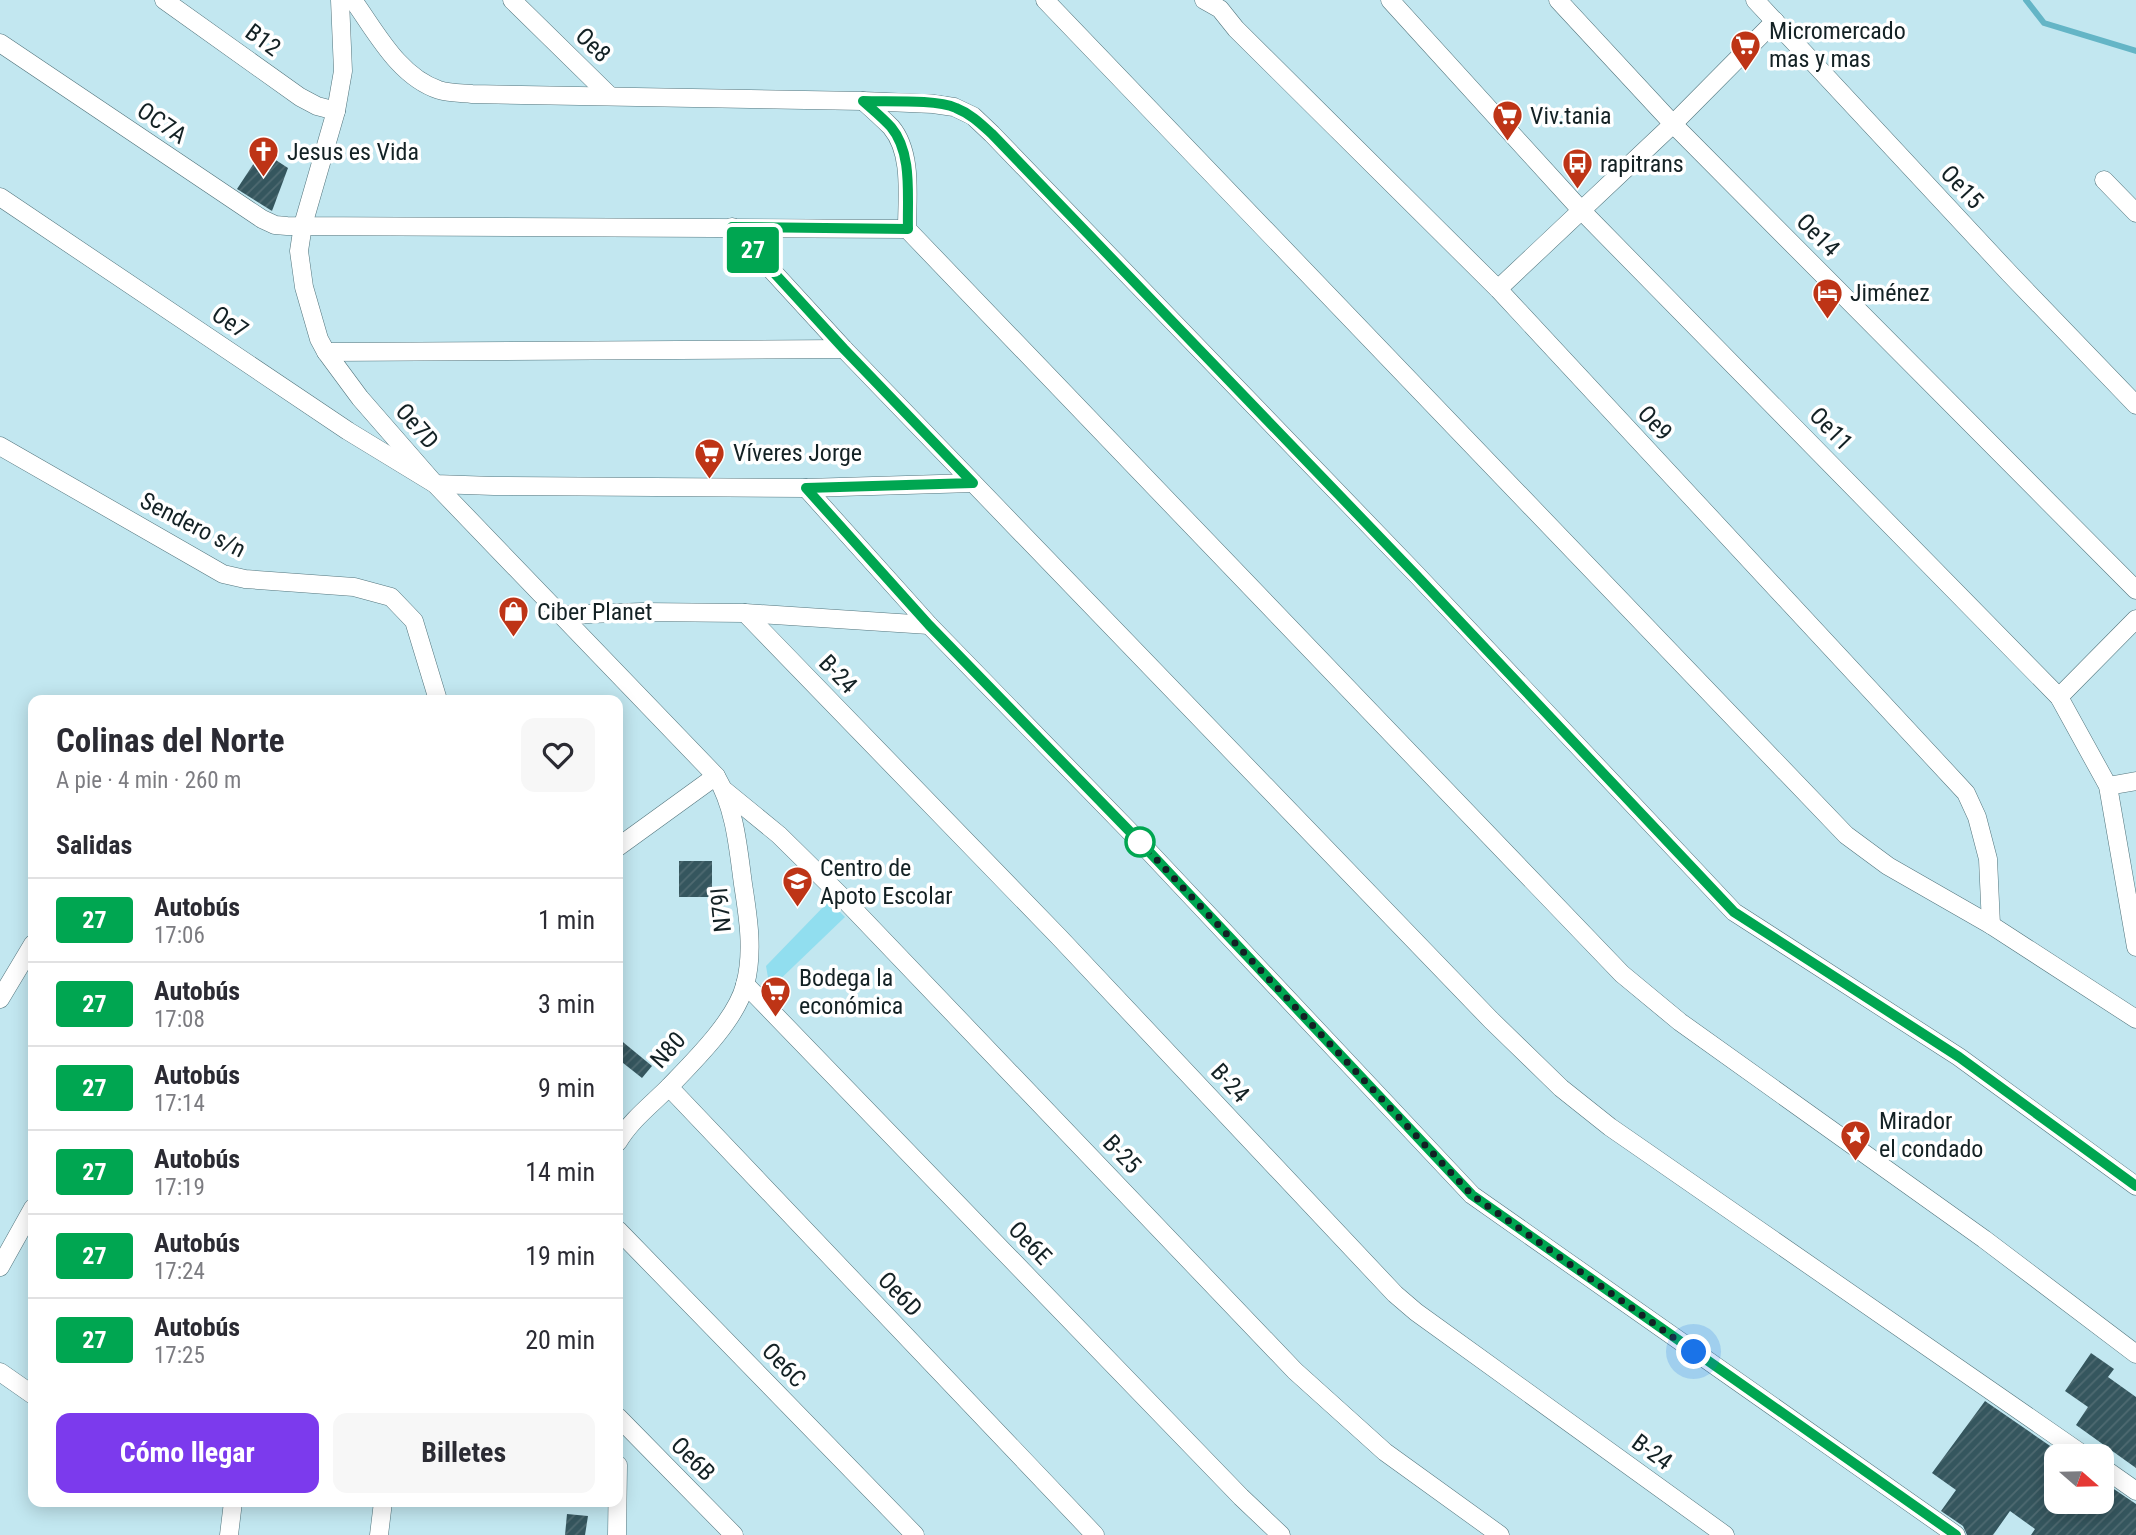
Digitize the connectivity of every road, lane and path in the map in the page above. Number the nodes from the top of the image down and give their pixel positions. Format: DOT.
graph roads {
  1 [pos="164,0"];
  2 [pos="340,0"];
  3 [pos="353,0"];
  4 [pos="512,0"];
  5 [pos="1045,0"];
  6 [pos="1204,0"];
  7 [pos="1390,0"];
  8 [pos="1558,0"];
  9 [pos="1755,0"];
  10 [pos="1775,21"];
  11 [pos="0,43"];
  12 [pos="610,96"];
  13 [pos="863,101"];
  14 [pos="336,111"];
  15 [pos="1672,124"];
  16 [pos="2104,180"];
  17 [pos="0,197"];
  18 [pos="1581,210"];
  19 [pos="2136,213"];
  20 [pos="303,225"];
  21 [pos="732,227"];
  22 [pos="908,229"];
  23 [pos="1498,289"];
  24 [pos="844,349"];
  25 [pos="326,352"];
  26 [pos="2136,405"];
  27 [pos="0,446"];
  28 [pos="973,483"];
  29 [pos="435,484"];
  30 [pos="806,488"];
  31 [pos="2136,590"];
  32 [pos="745,613"];
  33 [pos="562,615"];
  34 [pos="2136,619"];
  35 [pos="929,625"];
  36 [pos="436,695"];
  37 [pos="2059,697"];
  38 [pos="2136,780"];
  39 [pos="720,783"];
  40 [pos="2108,786"];
  41 [pos="623,844"];
  42 [pos="1991,925"];
  43 [pos="2136,947"];
  44 [pos="28,952"];
  45 [pos="745,985"];
  46 [pos="0,999"];
  47 [pos="2136,1019"];
  48 [pos="669,1087"];
  49 [pos="623,1133"];
  50 [pos="2136,1186"];
  51 [pos="28,1223"];
  52 [pos="623,1235"];
  53 [pos="0,1266"];
  54 [pos="2136,1354"];
  55 [pos="0,1372"];
  56 [pos="28,1392"];
  57 [pos="623,1422"];
  58 [pos="2068,1444"];
  59 [pos="2114,1475"];
  60 [pos="2136,1490"];
  61 [pos="232,1507"];
  62 [pos="382,1507"];
  63 [pos="617,1507"];
  64 [pos="229,1535"];
  65 [pos="379,1535"];
  66 [pos="617,1535"];
  67 [pos="734,1535"];
  68 [pos="915,1535"];
  69 [pos="1095,1535"];
  70 [pos="1281,1535"];
  71 [pos="1500,1535"];
  72 [pos="1725,1535"];
  73 [pos="1956,1535"];
  1 -- 14 [label="street, B12"];
  2 -- 14 [label="street, Oe7D"];
  3 -- 12 [label="street"];
  4 -- 12 [label="street, Oe8"];
  5 -- 42 [label="street"];
  6 -- 23 [label="street, Oe9"];
  7 -- 18 [label="street, Oe11"];
  8 -- 15 [label="street, Oe14"];
  9 -- 10 [label="street, Oe15"];
  10 -- 15 [label="street"];
  10 -- 26 [label="street, Oe15"];
  11 -- 20 [label="street, OC7A"];
  12 -- 13 [label="street"];
  13 -- 22 [label="street"];
  13 -- 50 [label="street"];
  14 -- 20 [label="street, Oe7D"];
  15 -- 18 [label="street"];
  15 -- 31 [label="street, Oe14"];
  16 -- 19 [label="street"];
  17 -- 29 [label="street, Oe7"];
  18 -- 23 [label="street"];
  18 -- 37 [label="street, Oe11"];
  20 -- 21 [label="street, OC7A"];
  20 -- 25 [label="street, Oe7D"];
  21 -- 22 [label="street, OC7A"];
  21 -- 24 [label="street"];
  22 -- 54 [label="street"];
  23 -- 42 [label="street, Oe9"];
  24 -- 25 [label="street"];
  24 -- 28 [label="street"];
  25 -- 29 [label="street, Oe7D"];
  27 -- 36 [label="street, Sendero s/n"];
  28 -- 30 [label="street"];
  28 -- 58 [label="street"];
  29 -- 30 [label="street"];
  29 -- 33 [label="street, Oe7D"];
  30 -- 35 [label="street"];
  32 -- 33 [label="street"];
  32 -- 35 [label="street"];
  32 -- 72 [label="street, B-24"];
  33 -- 39 [label="street, Oe7D"];
  34 -- 37 [label="street"];
  35 -- 73 [label="street"];
  37 -- 40 [label="street, Oe11"];
  38 -- 40 [label="street"];
  39 -- 41 [label="street"];
  39 -- 45 [label="street, N79I"];
  39 -- 71 [label="street, B-25"];
  40 -- 43 [label="street, Oe11"];
  42 -- 47 [label="street"];
  44 -- 46 [label="street"];
  45 -- 48 [label="street, N80"];
  45 -- 70 [label="street, Oe6E"];
  48 -- 49 [label="street, N80"];
  48 -- 69 [label="street, Oe6D"];
  51 -- 53 [label="street"];
  52 -- 68 [label="street, Oe6C"];
  55 -- 56 [label="street"];
  57 -- 67 [label="street, Oe6B"];
  59 -- 60 [label="street"];
  61 -- 64 [label="street"];
  62 -- 65 [label="street"];
  63 -- 66 [label="street"];
}
